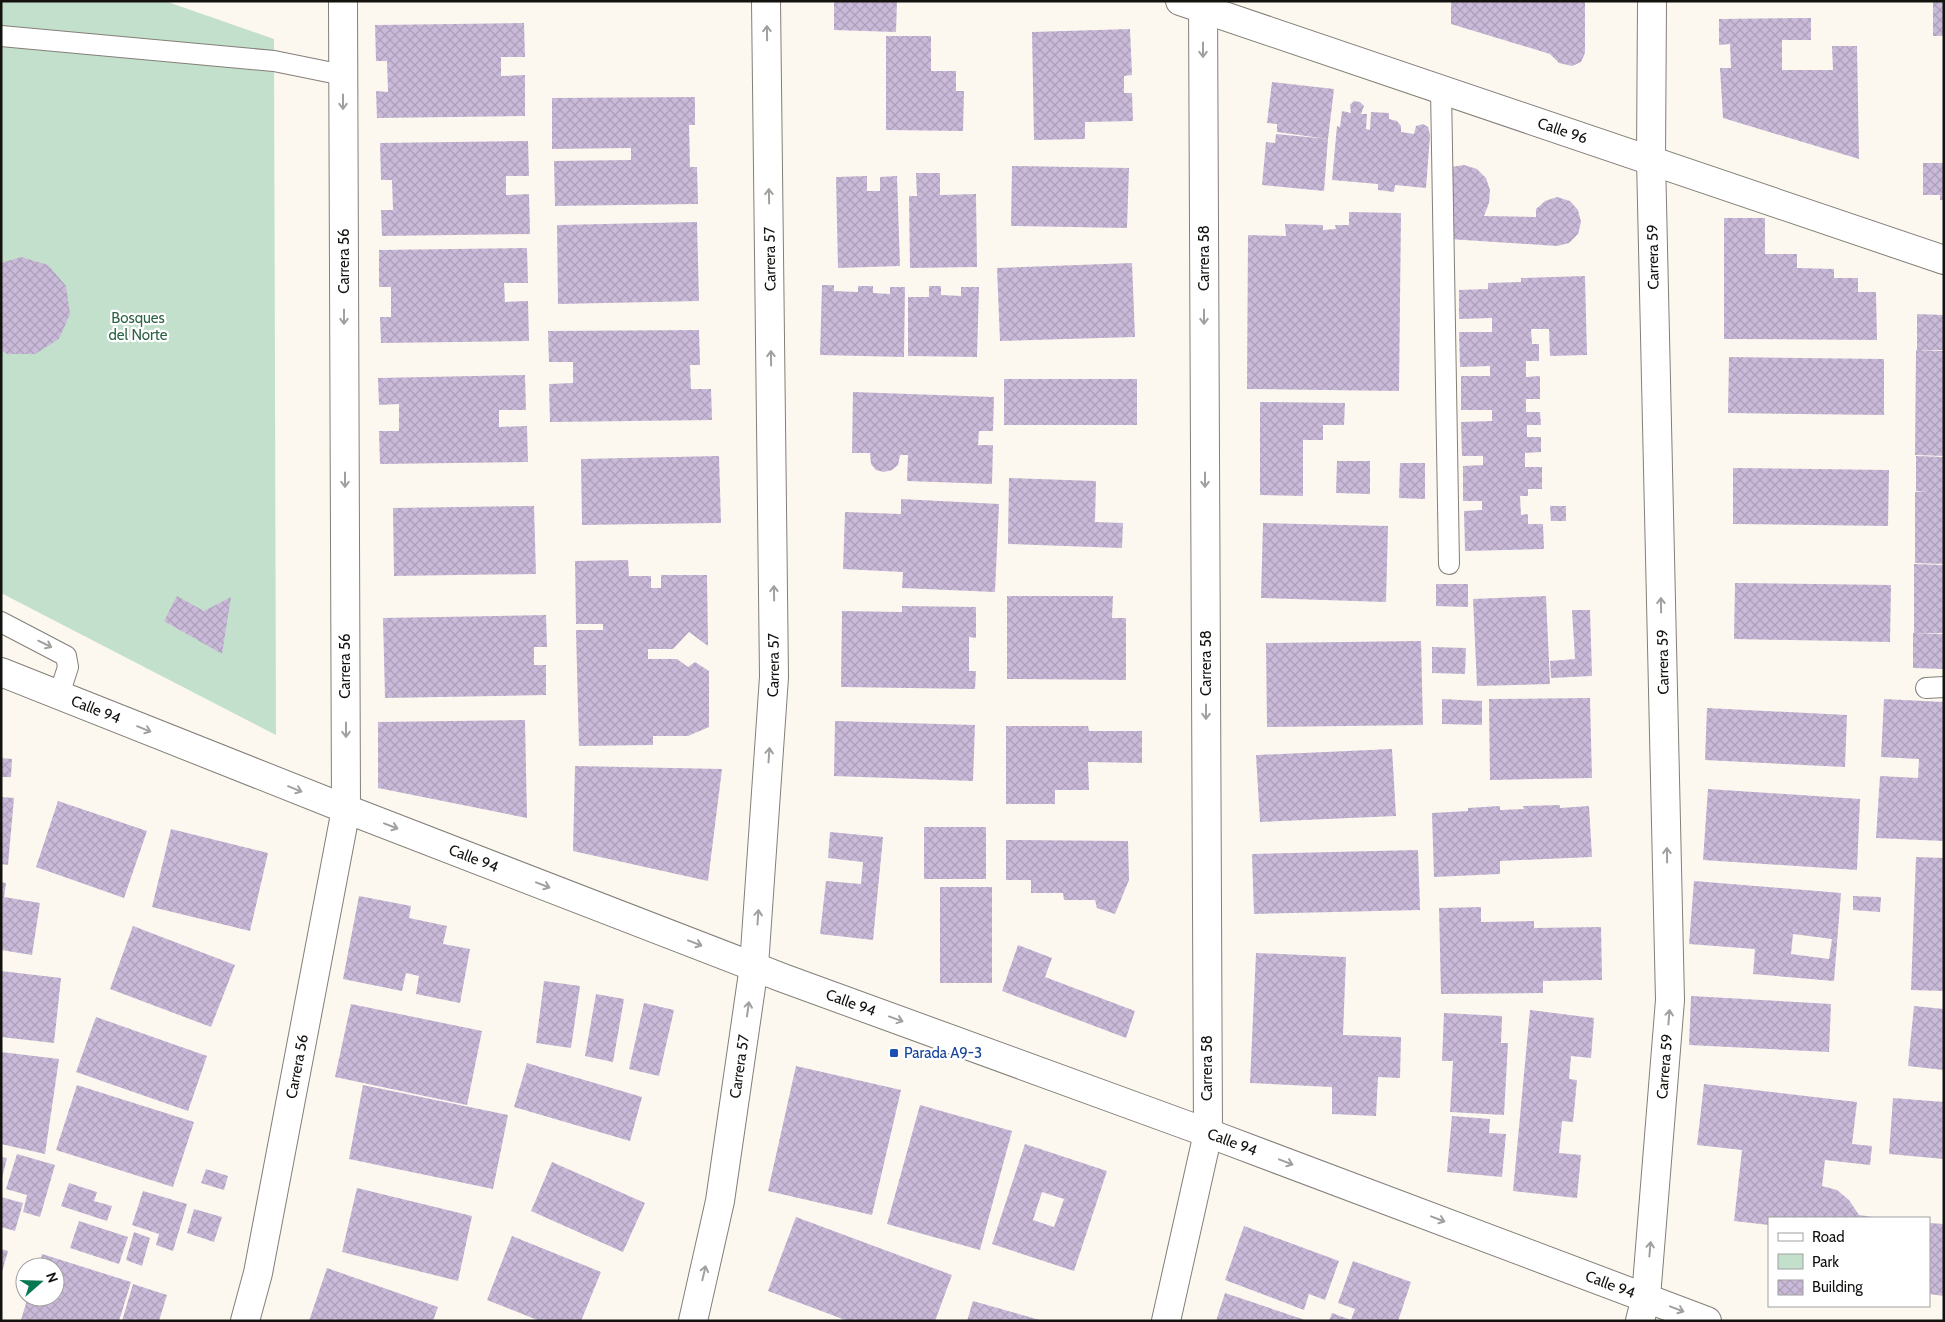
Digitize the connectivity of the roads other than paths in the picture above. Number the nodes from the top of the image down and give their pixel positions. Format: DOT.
graph roads {
  1 [pos="343,1"];
  2 [pos="766,1"];
  3 [pos="1652,1"];
  4 [pos="1195,4"];
  5 [pos="1,36"];
  6 [pos="343,74"];
  7 [pos="1441,89"];
  8 [pos="1651,160"];
  9 [pos="1944,260"];
  10 [pos="1449,564"];
  11 [pos="1,622"];
  12 [pos="1,672"];
  13 [pos="59,695"];
  14 [pos="346,809"];
  15 [pos="754,966"];
  16 [pos="1208,1133"];
  17 [pos="1643,1309"];
  18 [pos="246,1321"];
  19 [pos="694,1321"];
  20 [pos="1166,1321"];
  21 [pos="1707,1321"];
  1 -- 6 [label="street, Carrera 56"];
  15 -- 2 [label="street, Carrera 57, one-way"];
  3 -- 8 [label="street, Carrera 59"];
  4 -- 7 [label="street, Calle 96"];
  4 -- 16 [label="street, Carrera 58, one-way"];
  5 -- 6 [label="lane"];
  6 -- 14 [label="street, Carrera 56, one-way"];
  7 -- 8 [label="street, Calle 96"];
  7 -- 10 [label="lane"];
  8 -- 9 [label="street, Calle 96"];
  17 -- 8 [label="street, Carrera 59, one-way"];
  11 -- 13 [label="lane, one-way"];
  12 -- 13 [label="street, Calle 94"];
  13 -- 14 [label="street, Calle 94, one-way"];
  14 -- 15 [label="street, Calle 94, one-way"];
  14 -- 18 [label="street, Carrera 56"];
  15 -- 16 [label="street, Calle 94, one-way"];
  19 -- 15 [label="street, Carrera 57, one-way"];
  16 -- 17 [label="street, Calle 94, one-way"];
  16 -- 20 [label="street, Carrera 58"];
  17 -- 21 [label="street, Calle 94, one-way"];
}
